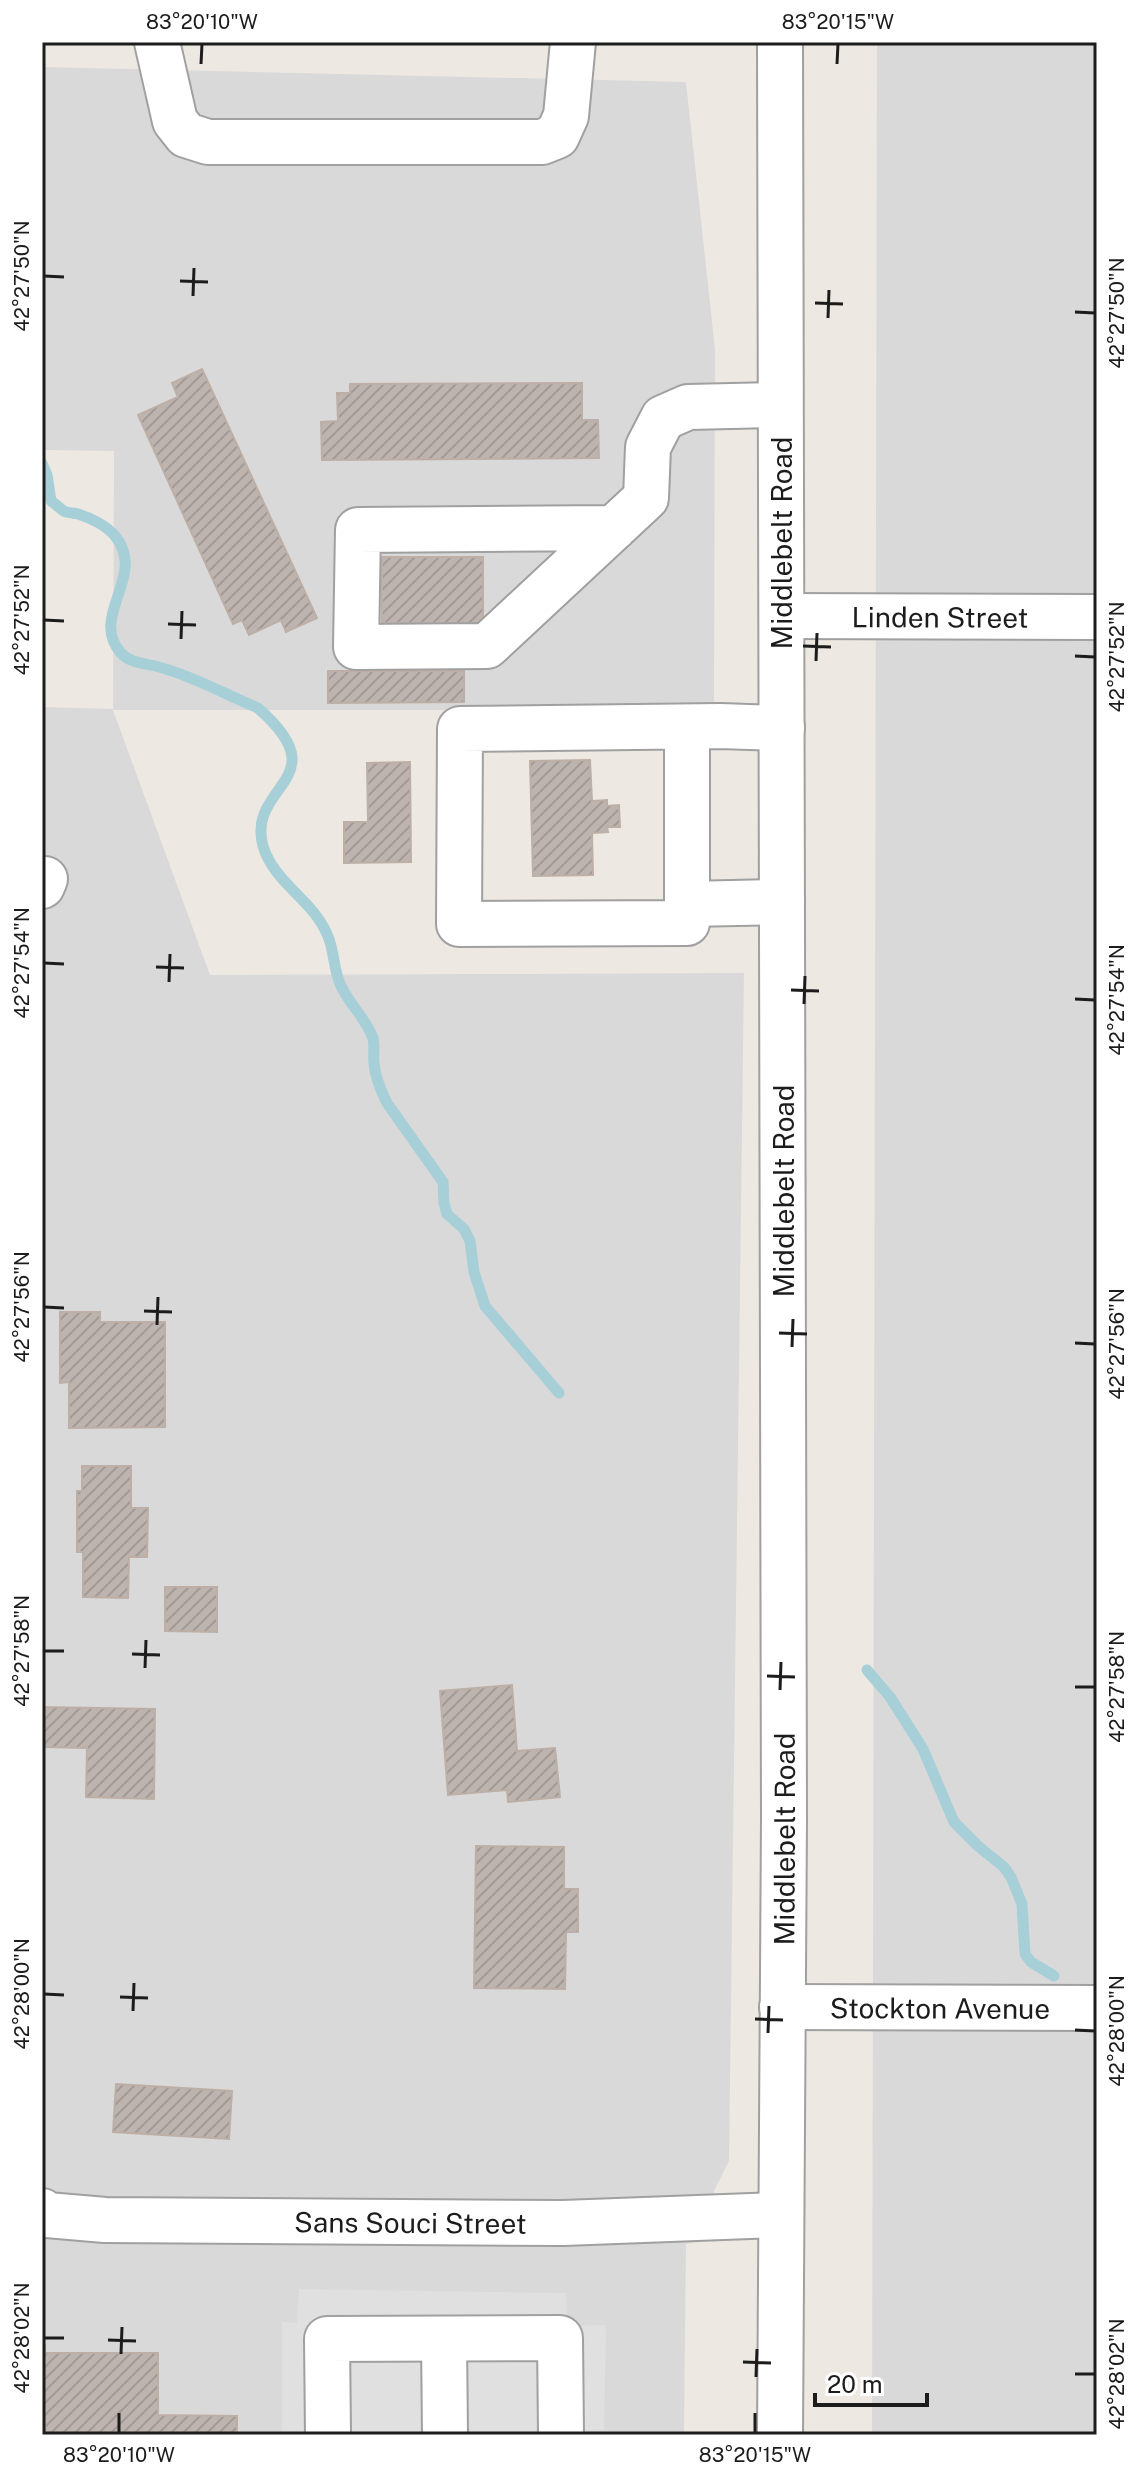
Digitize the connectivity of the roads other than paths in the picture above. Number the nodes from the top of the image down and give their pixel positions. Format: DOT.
graph roads {
  1 [pos="157,42"];
  2 [pos="573,42"];
  3 [pos="780,42"];
  4 [pos="780,405"];
  5 [pos="614,528"];
  6 [pos="782,616"];
  7 [pos="1097,617"];
  8 [pos="687,727"];
  9 [pos="782,728"];
  10 [pos="782,902"];
  11 [pos="687,904"];
  12 [pos="782,2007"];
  13 [pos="1097,2008"];
  14 [pos="44,2215"];
  15 [pos="780,2215"];
  16 [pos="444,2339"];
  17 [pos="328,2435"];
  18 [pos="445,2435"];
  19 [pos="561,2435"];
  20 [pos="780,2435"];
  1 -- 2 [label="street"];
  3 -- 4 [label="street, Middlebelt Road"];
  4 -- 5 [label="street"];
  4 -- 6 [label="street, Middlebelt Road"];
  5 -- 5 [label="street"];
  6 -- 7 [label="street, Linden Street"];
  6 -- 9 [label="street, Middlebelt Road"];
  8 -- 9 [label="street"];
  8 -- 11 [label="street"];
  8 -- 11 [label="street"];
  9 -- 10 [label="street, Middlebelt Road"];
  10 -- 11 [label="street"];
  10 -- 12 [label="street, Middlebelt Road"];
  12 -- 13 [label="street, Stockton Avenue"];
  12 -- 15 [label="street, Middlebelt Road"];
  14 -- 15 [label="street, Sans Souci Street"];
  15 -- 20 [label="street, Middlebelt Road"];
  16 -- 17 [label="street"];
  16 -- 18 [label="street"];
  16 -- 19 [label="street"];
}
